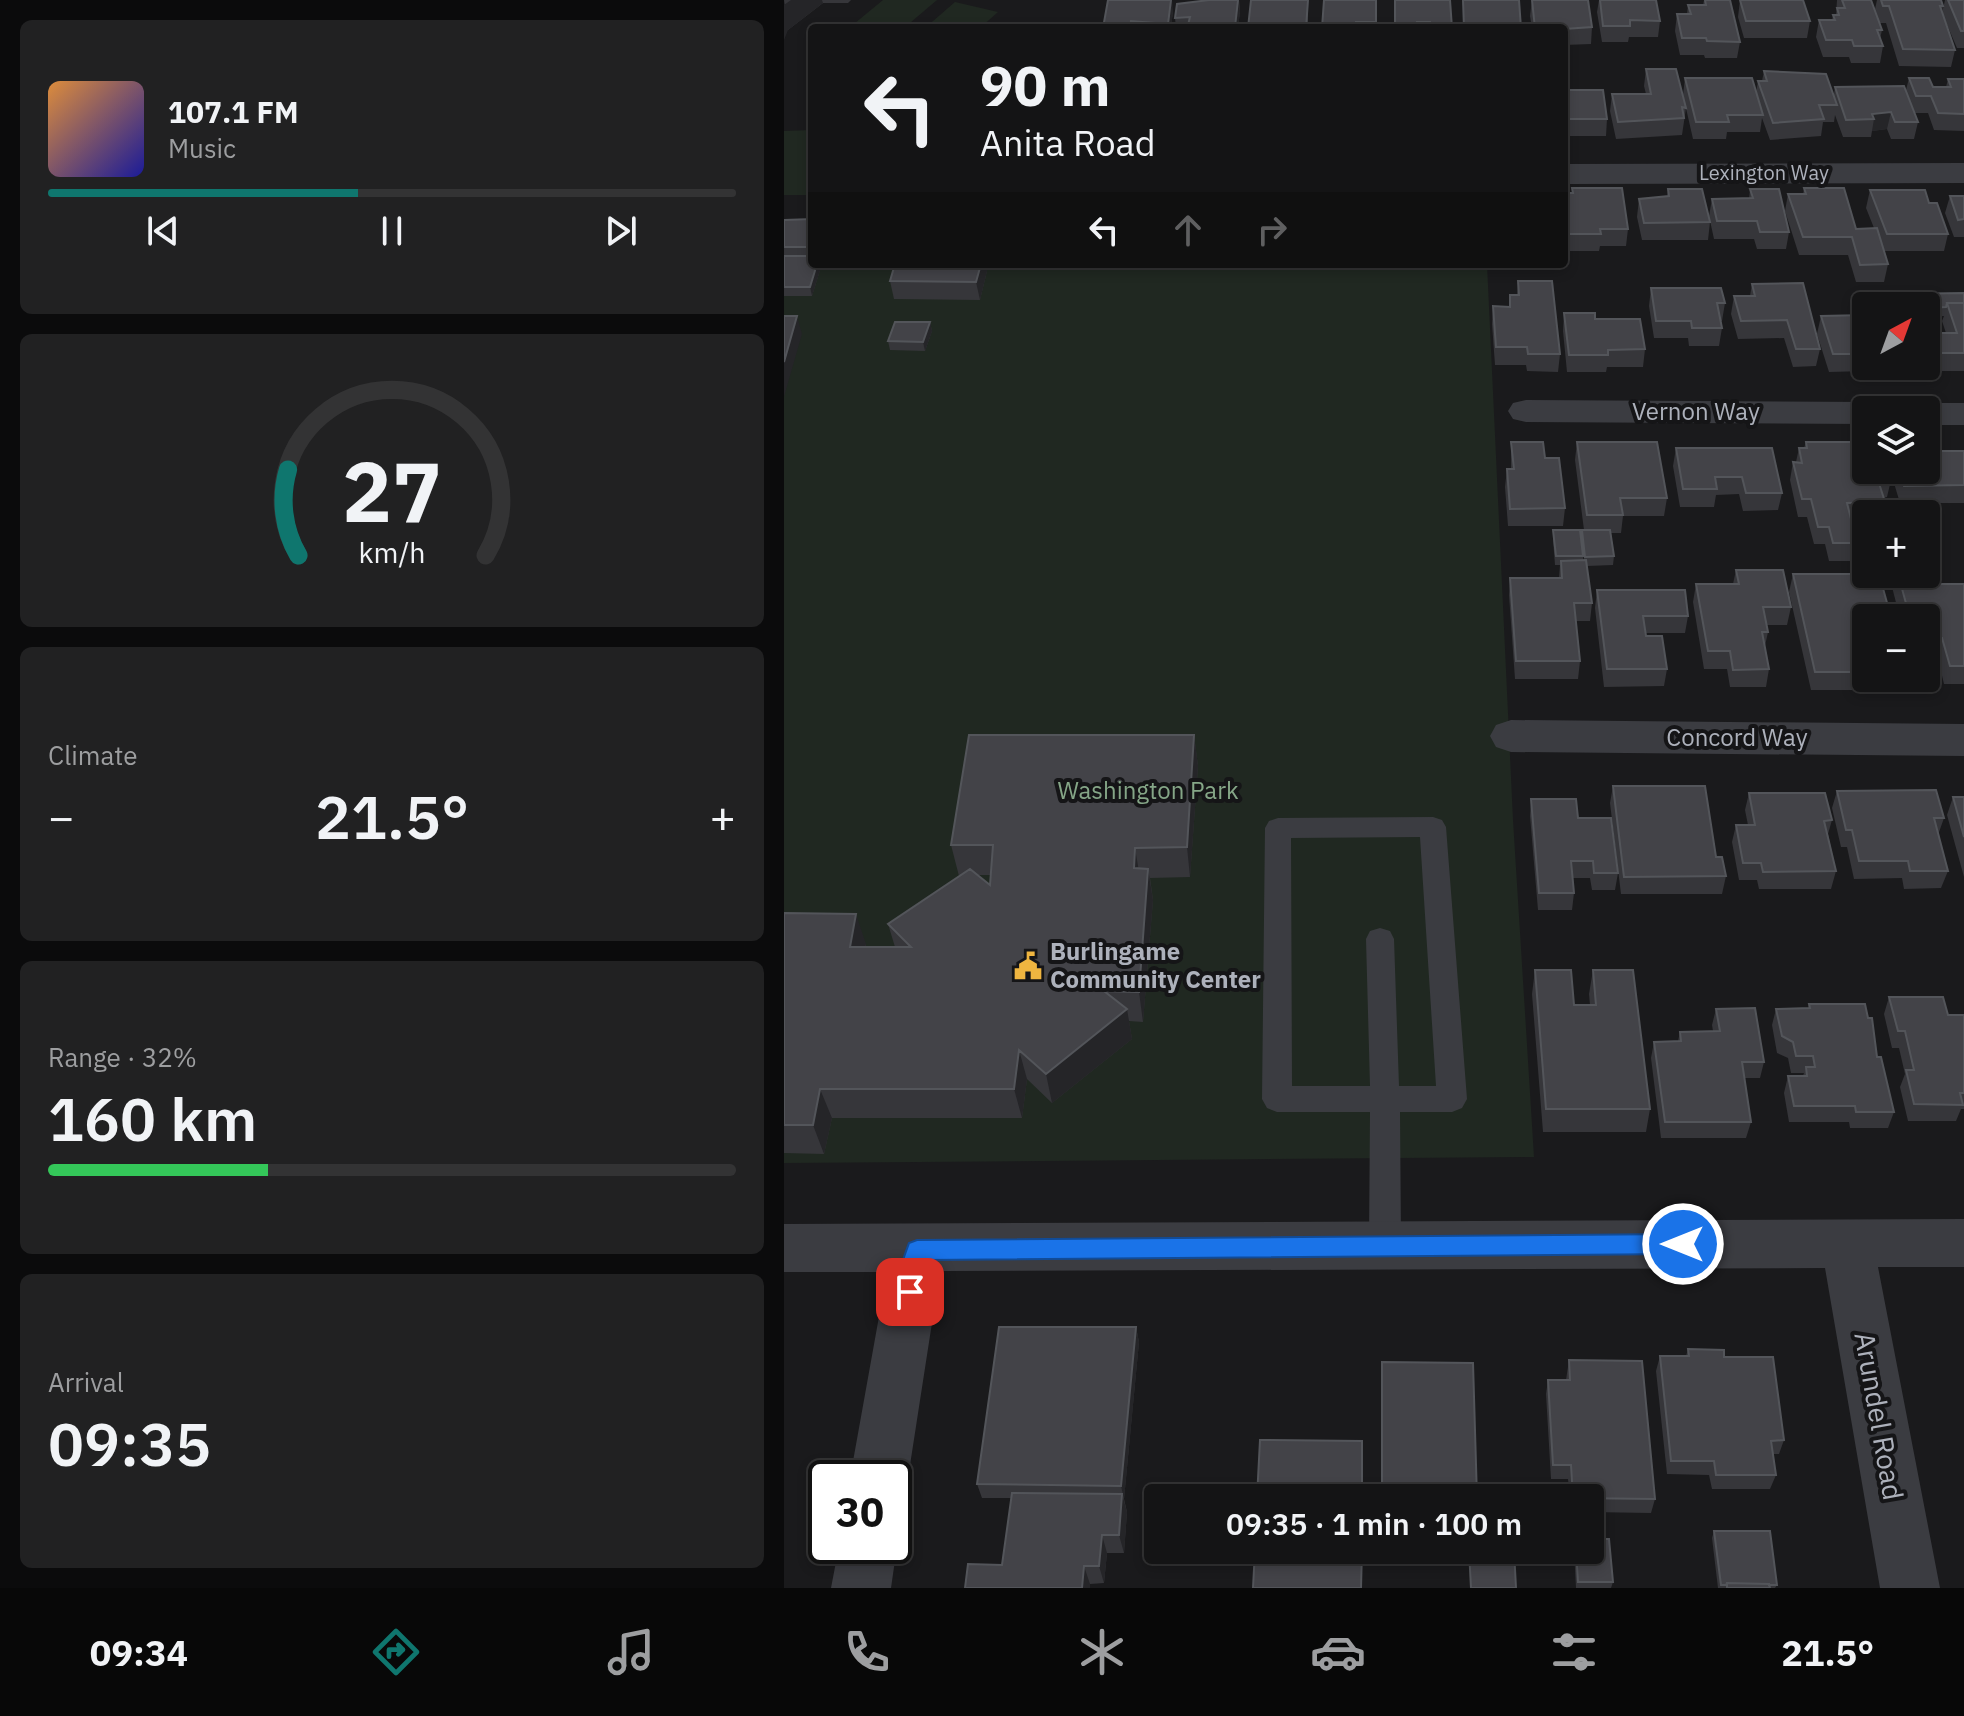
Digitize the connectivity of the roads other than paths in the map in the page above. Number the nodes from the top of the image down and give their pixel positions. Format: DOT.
graph roads {
  1 [pos="1964,173"];
  2 [pos="1568,174"];
  3 [pos="1526,411"];
  4 [pos="1852,413"];
  5 [pos="1940,414"];
  6 [pos="1964,414"];
  7 [pos="1511,736"];
  8 [pos="1964,740"];
  9 [pos="1380,939"];
  10 [pos="1385,1098"];
  11 [pos="1964,1243"];
  12 [pos="1385,1244"];
  13 [pos="1847,1244"];
  14 [pos="784,1248"];
  15 [pos="917,1250"];
  16 [pos="882,1460"];
  17 [pos="865,1564"];
  18 [pos="861,1588"];
  19 [pos="1910,1588"];
  1 -- 2 [label="street, Lexington Way"];
  3 -- 4 [label="street, Vernon Way"];
  5 -- 6 [label="street"];
  7 -- 8 [label="street, Concord Way"];
  9 -- 10 [label="lane"];
  10 -- 10 [label="lane"];
  10 -- 12 [label="lane"];
  11 -- 13 [label="street"];
  12 -- 13 [label="street"];
  12 -- 15 [label="street"];
  13 -- 19 [label="street, Arundel Road"];
  14 -- 15 [label="street"];
  15 -- 16 [label="street"];
  17 -- 18 [label="street"];
}
